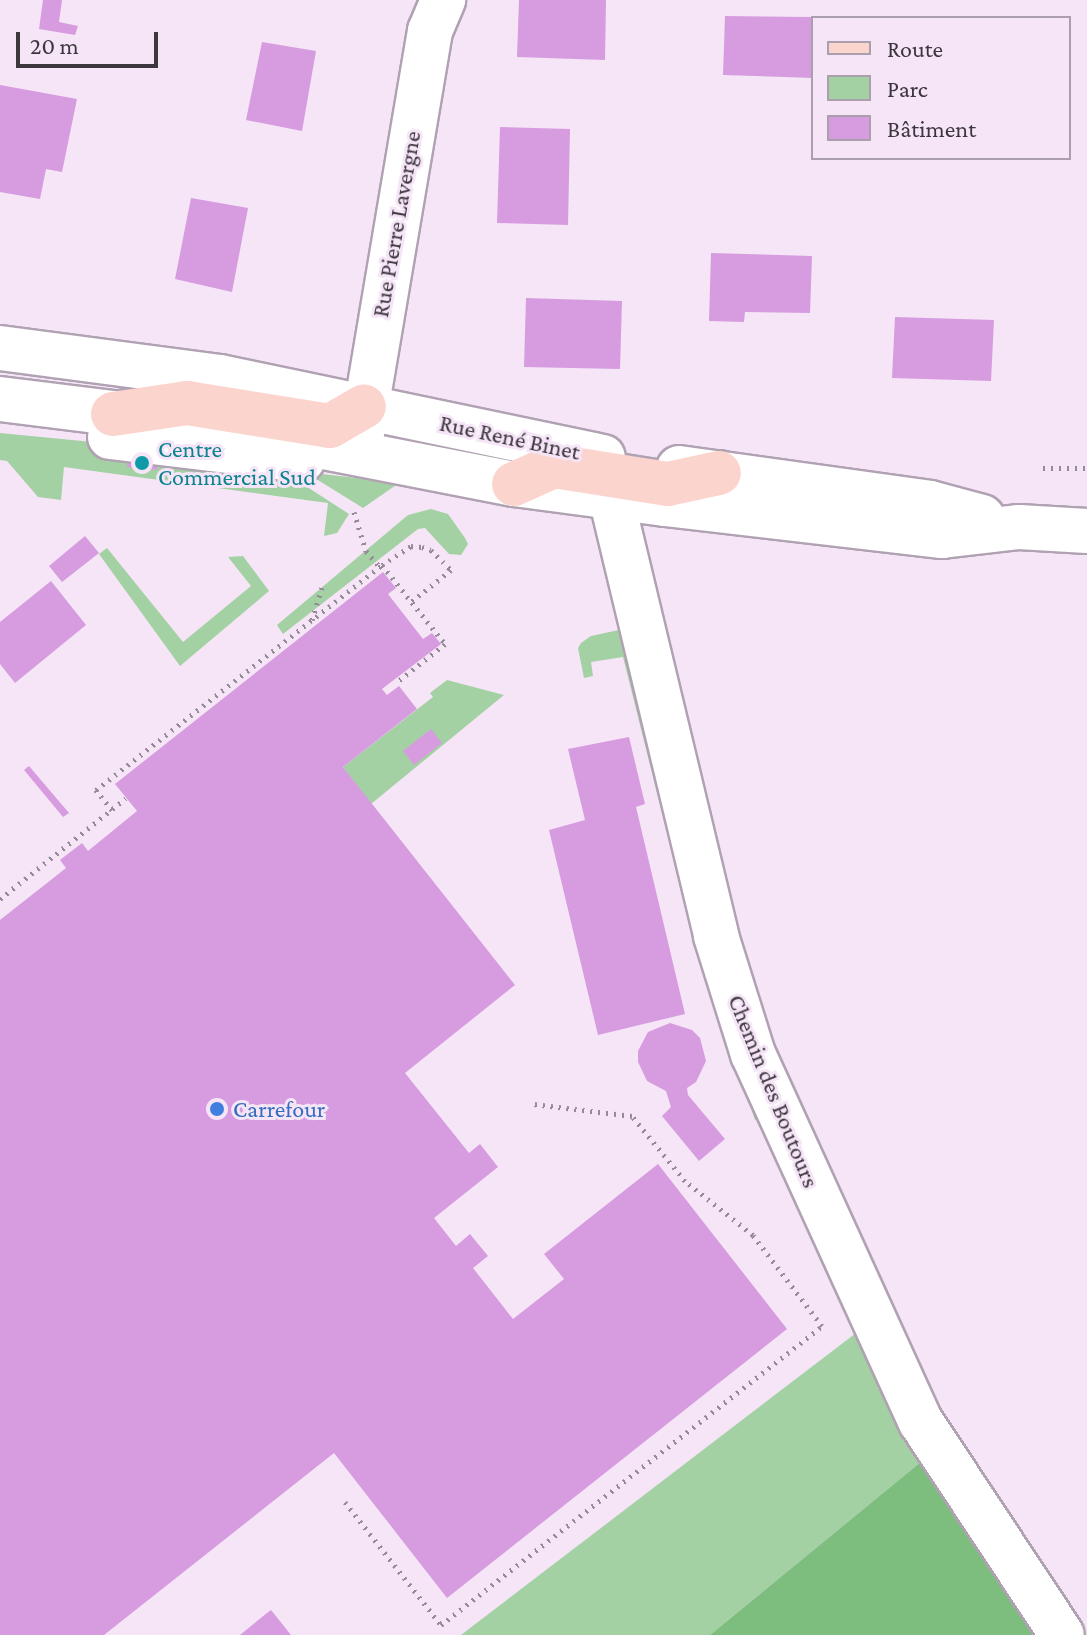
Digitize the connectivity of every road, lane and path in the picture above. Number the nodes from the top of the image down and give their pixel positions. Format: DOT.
graph roads {
  1 [pos="443,0"];
  2 [pos="0,348"];
  3 [pos="0,399"];
  4 [pos="364,406"];
  5 [pos="113,414"];
  6 [pos="0,424"];
  7 [pos="360,452"];
  8 [pos="1043,468"];
  9 [pos="1087,468"];
  10 [pos="719,473"];
  11 [pos="514,484"];
  12 [pos="617,488"];
  13 [pos="354,512"];
  14 [pos="1019,527"];
  15 [pos="1079,531"];
  16 [pos="381,566"];
  17 [pos="322,588"];
  18 [pos="411,602"];
  19 [pos="312,621"];
  20 [pos="397,682"];
  21 [pos="126,798"];
  22 [pos="112,810"];
  23 [pos="0,899"];
  24 [pos="534,1104"];
  25 [pos="345,1502"];
  26 [pos="1062,1635"];
  1 -- 4 [label="street, Rue Pierre Lavergne"];
  2 -- 4 [label="street, Rue René Binet"];
  3 -- 5 [label="street, Rue René Binet"];
  4 -- 5 [label="main road"];
  4 -- 7 [label="street, Rue Pierre Lavergne"];
  4 -- 10 [label="street, Rue René Binet"];
  5 -- 7 [label="street, Rue René Binet"];
  6 -- 11 [label="street"];
  7 -- 11 [label="street, Rue René Binet"];
  8 -- 9 [label="path"];
  10 -- 12 [label="main road"];
  10 -- 14 [label="street, Rue René Binet"];
  11 -- 12 [label="main road"];
  12 -- 14 [label="street, Rue René Binet"];
  12 -- 26 [label="street, Chemin des Boutours"];
  13 -- 16 [label="path"];
  14 -- 15 [label="street, Rue René Binet"];
  16 -- 18 [label="path"];
  16 -- 18 [label="path"];
  16 -- 19 [label="path"];
  17 -- 19 [label="path"];
  18 -- 20 [label="path"];
  19 -- 22 [label="path"];
  21 -- 22 [label="path"];
  22 -- 23 [label="path"];
  24 -- 25 [label="path"];
}
